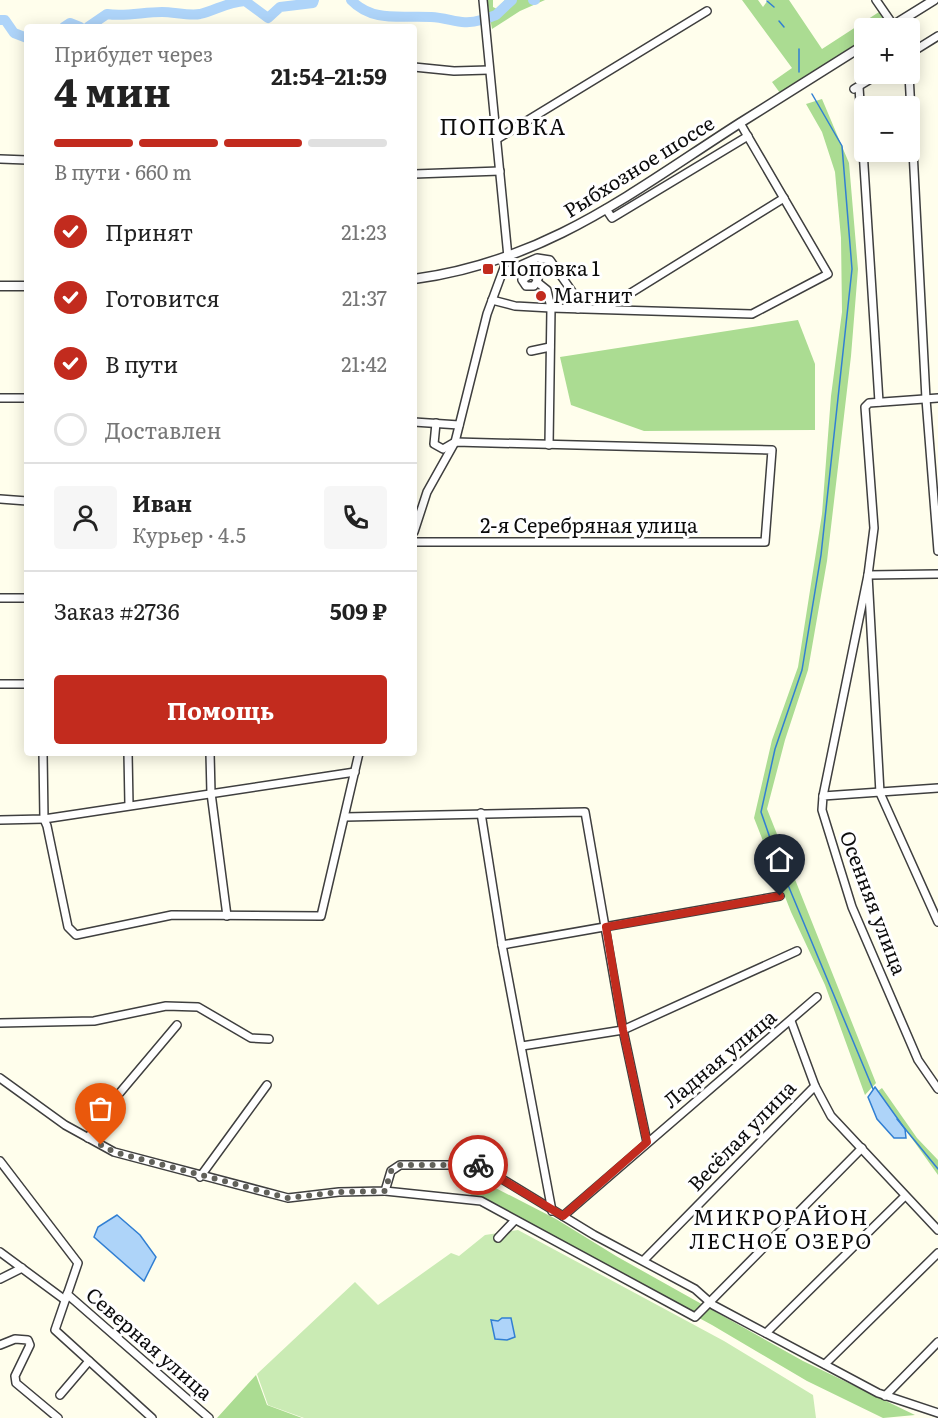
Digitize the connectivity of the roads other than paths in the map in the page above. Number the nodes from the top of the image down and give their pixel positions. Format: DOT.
graph roads {
  1 [pos="483,0"];
  2 [pos="876,0"];
  3 [pos="934,0"];
  4 [pos="707,11"];
  5 [pos="886,18"];
  6 [pos="905,18"];
  7 [pos="938,36"];
  8 [pos="920,47"];
  9 [pos="854,51"];
  10 [pos="417,67"];
  11 [pos="489,70"];
  12 [pos="863,84"];
  13 [pos="910,84"];
  14 [pos="740,123"];
  15 [pos="748,136"];
  16 [pos="497,139"];
  17 [pos="0,159"];
  18 [pos="24,160"];
  19 [pos="500,171"];
  20 [pos="417,174"];
  21 [pos="784,198"];
  22 [pos="606,209"];
  23 [pos="508,257"];
  24 [pos="520,266"];
  25 [pos="503,273"];
  26 [pos="417,278"];
  27 [pos="0,286"];
  28 [pos="24,286"];
  29 [pos="492,300"];
  30 [pos="551,308"];
  31 [pos="578,309"];
  32 [pos="604,309"];
  33 [pos="550,347"];
  34 [pos="531,351"];
  35 [pos="0,398"];
  36 [pos="24,398"];
  37 [pos="938,398"];
  38 [pos="926,399"];
  39 [pos="879,402"];
  40 [pos="417,422"];
  41 [pos="436,423"];
  42 [pos="459,425"];
  43 [pos="455,442"];
  44 [pos="549,445"];
  45 [pos="0,499"];
  46 [pos="24,501"];
  47 [pos="418,509"];
  48 [pos="417,542"];
  49 [pos="938,551"];
  50 [pos="938,574"];
  51 [pos="868,575"];
  52 [pos="0,598"];
  53 [pos="24,598"];
  54 [pos="0,684"];
  55 [pos="24,684"];
  56 [pos="43,756"];
  57 [pos="128,756"];
  58 [pos="210,756"];
  59 [pos="358,756"];
  60 [pos="355,772"];
  61 [pos="938,788"];
  62 [pos="211,793"];
  63 [pos="880,793"];
  64 [pos="823,796"];
  65 [pos="129,806"];
  66 [pos="481,813"];
  67 [pos="345,817"];
  68 [pos="44,819"];
  69 [pos="0,820"];
  70 [pos="780,896"];
  71 [pos="227,916"];
  72 [pos="938,922"];
  73 [pos="606,927"];
  74 [pos="502,945"];
  75 [pos="797,951"];
  76 [pos="817,997"];
  77 [pos="791,1021"];
  78 [pos="0,1023"];
  79 [pos="177,1024"];
  80 [pos="623,1030"];
  81 [pos="269,1040"];
  82 [pos="522,1046"];
  83 [pos="0,1078"];
  84 [pos="267,1085"];
  85 [pos="815,1086"];
  86 [pos="938,1089"];
  87 [pos="88,1138"];
  88 [pos="647,1142"];
  89 [pos="862,1148"];
  90 [pos="0,1161"];
  91 [pos="200,1176"];
  92 [pos="385,1191"];
  93 [pos="905,1196"];
  94 [pos="552,1211"];
  95 [pos="563,1216"];
  96 [pos="514,1221"];
  97 [pos="938,1230"];
  98 [pos="498,1238"];
  99 [pos="0,1252"];
  100 [pos="938,1253"];
  101 [pos="644,1260"];
  102 [pos="22,1268"];
  103 [pos="0,1279"];
  104 [pos="66,1297"];
  105 [pos="709,1302"];
  106 [pos="766,1333"];
  107 [pos="938,1342"];
  108 [pos="0,1345"];
  109 [pos="89,1361"];
  110 [pos="825,1364"];
  111 [pos="60,1395"];
  112 [pos="885,1396"];
  113 [pos="938,1413"];
  114 [pos="58,1418"];
  115 [pos="152,1418"];
  116 [pos="209,1418"];
  1 -- 11 [label="street"];
  2 -- 5 [label="street"];
  3 -- 6 [label="street"];
  4 -- 16 [label="street"];
  7 -- 8 [label="street"];
  9 -- 14 [label="street, Рыбхозное шоссе"];
  10 -- 11 [label="street"];
  11 -- 16 [label="street"];
  12 -- 39 [label="street"];
  13 -- 38 [label="street"];
  14 -- 15 [label="street"];
  14 -- 22 [label="street, Рыбхозное шоссе"];
  15 -- 21 [label="street"];
  15 -- 22 [label="street"];
  16 -- 19 [label="street"];
  17 -- 18 [label="street"];
  19 -- 20 [label="street"];
  19 -- 23 [label="street"];
  21 -- 32 [label="street"];
  21 -- 32 [label="street"];
  22 -- 23 [label="street, Рыбхозное шоссе"];
  23 -- 25 [label="street"];
  23 -- 26 [label="street, Рыбхозное шоссе"];
  24 -- 25 [label="street"];
  24 -- 30 [label="street"];
  24 -- 31 [label="street"];
  25 -- 29 [label="street"];
  27 -- 28 [label="street"];
  29 -- 30 [label="street"];
  29 -- 42 [label="street"];
  30 -- 31 [label="street"];
  30 -- 33 [label="street"];
  31 -- 32 [label="street"];
  33 -- 34 [label="street"];
  33 -- 44 [label="street"];
  35 -- 36 [label="street"];
  37 -- 38 [label="street"];
  38 -- 39 [label="street"];
  38 -- 49 [label="street"];
  39 -- 51 [label="street"];
  40 -- 41 [label="street"];
  41 -- 42 [label="street"];
  41 -- 43 [label="street"];
  42 -- 43 [label="street"];
  43 -- 44 [label="street"];
  43 -- 47 [label="street"];
  44 -- 48 [label="street, 2-я Серебряная улица"];
  45 -- 46 [label="street"];
  50 -- 51 [label="street"];
  51 -- 63 [label="street"];
  51 -- 64 [label="street, Осенняя улица"];
  52 -- 53 [label="street"];
  54 -- 55 [label="street"];
  56 -- 68 [label="street"];
  57 -- 65 [label="street"];
  58 -- 62 [label="street"];
  59 -- 60 [label="street"];
  60 -- 62 [label="street"];
  60 -- 67 [label="street"];
  61 -- 63 [label="street"];
  62 -- 65 [label="street"];
  62 -- 71 [label="street"];
  63 -- 64 [label="street"];
  63 -- 72 [label="street"];
  64 -- 86 [label="street, Осенняя улица"];
  65 -- 68 [label="street"];
  66 -- 67 [label="street"];
  66 -- 73 [label="street"];
  66 -- 74 [label="street"];
  67 -- 71 [label="street"];
  68 -- 69 [label="street"];
  68 -- 71 [label="street"];
  70 -- 73 [label="street"];
  73 -- 74 [label="street"];
  73 -- 80 [label="street"];
  74 -- 82 [label="street"];
  75 -- 80 [label="street"];
  76 -- 77 [label="street, Ладная улица"];
  77 -- 85 [label="street"];
  77 -- 88 [label="street, Ладная улица"];
  78 -- 81 [label="street"];
  79 -- 87 [label="street"];
  80 -- 82 [label="street"];
  80 -- 88 [label="street"];
  82 -- 94 [label="street"];
  83 -- 87 [label="street"];
  84 -- 91 [label="street"];
  85 -- 89 [label="street, Весёлая улица"];
  85 -- 101 [label="street, Весёлая улица"];
  87 -- 91 [label="street"];
  88 -- 95 [label="street, Ладная улица"];
  89 -- 93 [label="street, Весёлая улица"];
  89 -- 105 [label="street"];
  90 -- 104 [label="street"];
  91 -- 92 [label="street"];
  92 -- 94 [label="street"];
  92 -- 96 [label="street"];
  93 -- 97 [label="street, Весёлая улица"];
  93 -- 106 [label="street"];
  94 -- 95 [label="street"];
  95 -- 101 [label="street"];
  96 -- 98 [label="street"];
  96 -- 105 [label="street"];
  99 -- 102 [label="street, Северная улица"];
  100 -- 110 [label="street"];
  101 -- 105 [label="street"];
  102 -- 103 [label="street"];
  102 -- 104 [label="street, Северная улица"];
  104 -- 109 [label="street"];
  104 -- 116 [label="street, Северная улица"];
  105 -- 106 [label="street"];
  106 -- 110 [label="street"];
  107 -- 112 [label="street"];
  108 -- 114 [label="street"];
  109 -- 111 [label="street"];
  109 -- 115 [label="street"];
  110 -- 112 [label="street"];
  112 -- 113 [label="street"];
}
